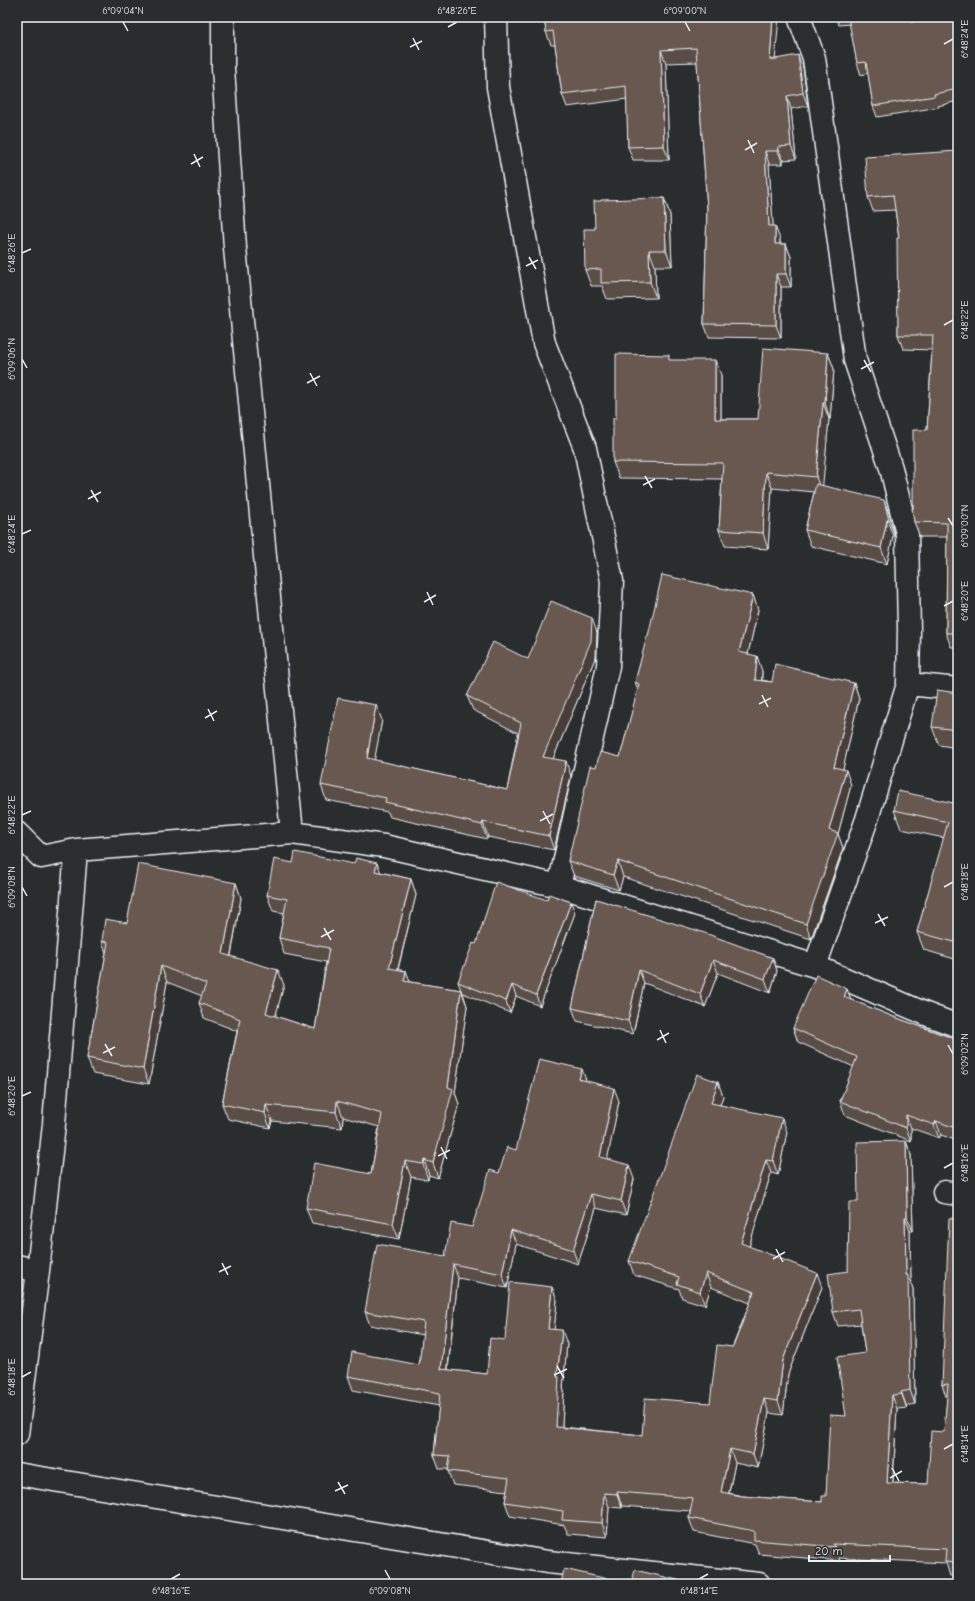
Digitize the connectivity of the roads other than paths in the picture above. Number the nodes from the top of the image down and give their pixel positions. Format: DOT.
graph roads {
  1 [pos="223,17"];
  2 [pos="496,17"];
  3 [pos="799,17"];
  4 [pos="908,684"];
  5 [pos="958,689"];
  6 [pos="17,833"];
  7 [pos="292,833"];
  8 [pos="76,850"];
  9 [pos="559,886"];
  10 [pos="815,966"];
  11 [pos="958,1026"];
  12 [pos="17,1266"];
  13 [pos="38,1271"];
  14 [pos="17,1434"];
  15 [pos="17,1474"];
  16 [pos="759,1584"];
  1 -- 7 [label="street"];
  2 -- 9 [label="street"];
  3 -- 4 [label="street"];
  4 -- 5 [label="street"];
  4 -- 10 [label="street"];
  6 -- 8 [label="street"];
  7 -- 8 [label="street"];
  7 -- 9 [label="street"];
  8 -- 13 [label="street"];
  9 -- 10 [label="street"];
  10 -- 11 [label="street"];
  12 -- 13 [label="street"];
  13 -- 14 [label="street"];
  15 -- 16 [label="street"];
}
